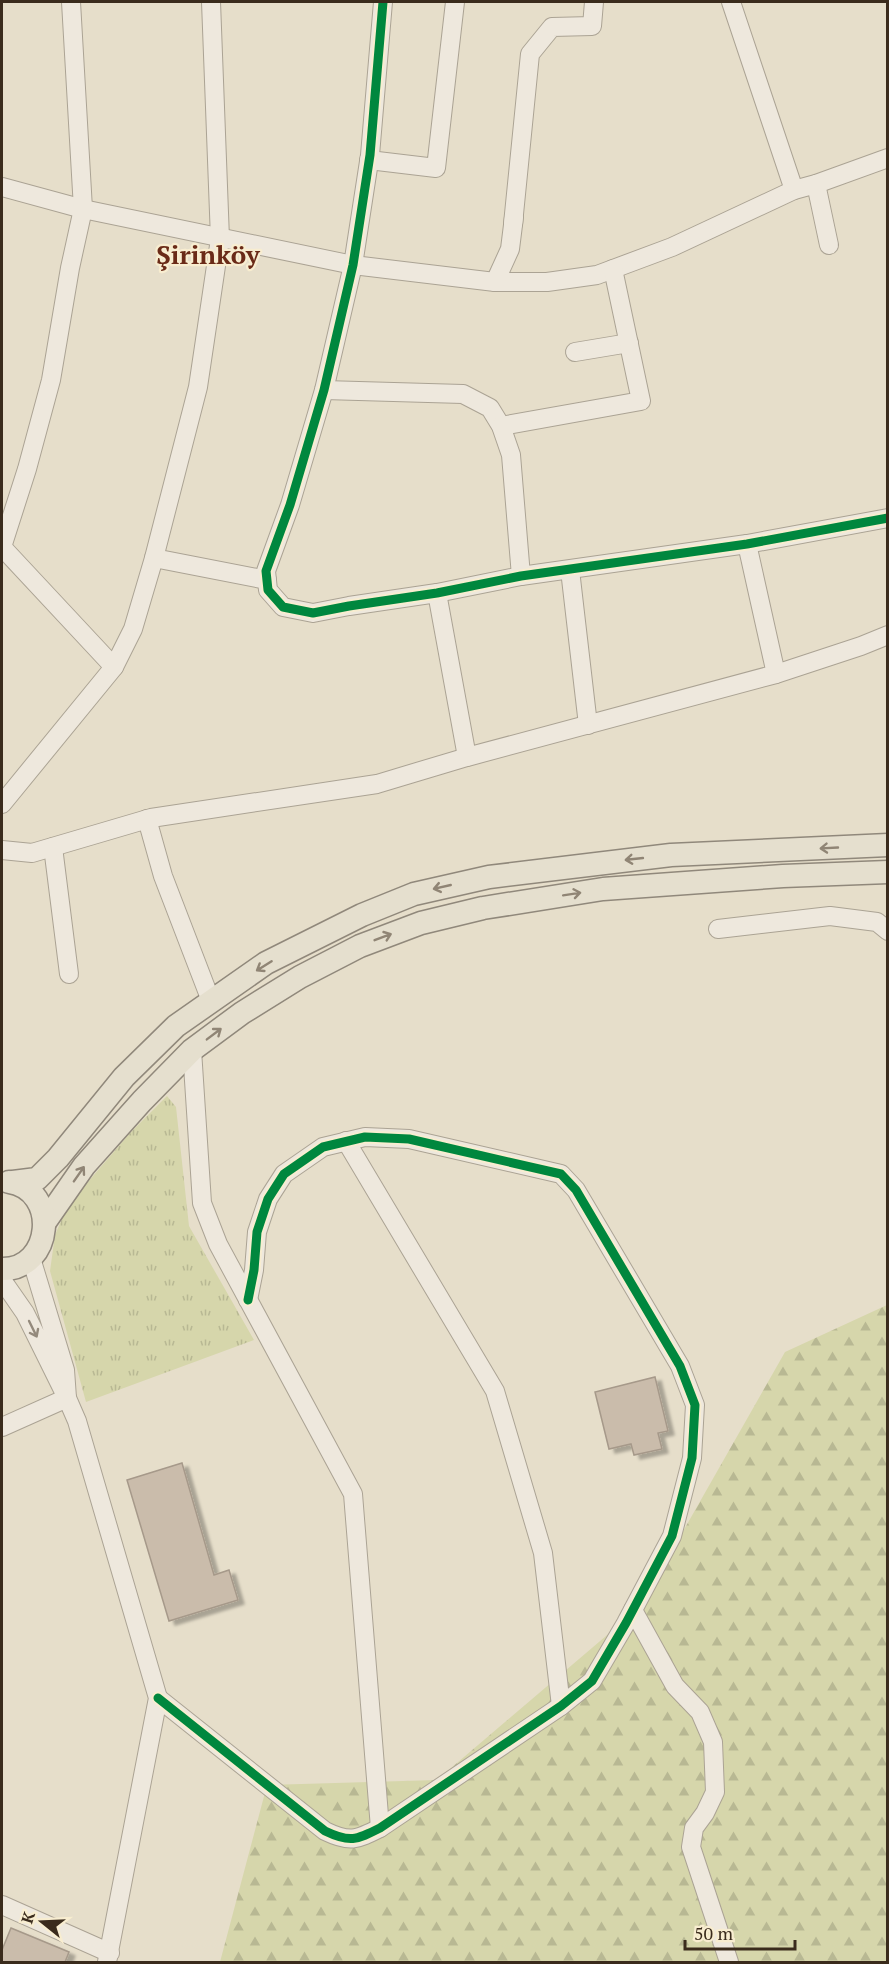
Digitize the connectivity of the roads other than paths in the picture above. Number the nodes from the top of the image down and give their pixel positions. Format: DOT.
graph roads {
  1 [pos="71,2"];
  2 [pos="211,2"];
  3 [pos="383,2"];
  4 [pos="455,2"];
  5 [pos="594,2"];
  6 [pos="731,2"];
  7 [pos="888,158"];
  8 [pos="369,160"];
  9 [pos="816,184"];
  10 [pos="2,187"];
  11 [pos="794,190"];
  12 [pos="84,209"];
  13 [pos="220,238"];
  14 [pos="829,245"];
  15 [pos="352,265"];
  16 [pos="613,269"];
  17 [pos="495,282"];
  18 [pos="628,343"];
  19 [pos="575,352"];
  20 [pos="324,390"];
  21 [pos="501,426"];
  22 [pos="888,518"];
  23 [pos="747,544"];
  24 [pos="2,547"];
  25 [pos="154,558"];
  26 [pos="570,570"];
  27 [pos="521,576"];
  28 [pos="267,580"];
  29 [pos="437,593"];
  30 [pos="888,635"];
  31 [pos="114,667"];
  32 [pos="776,674"];
  33 [pos="588,724"];
  34 [pos="467,758"];
  35 [pos="2,804"];
  36 [pos="147,819"];
  37 [pos="888,845"];
  38 [pos="53,847"];
  39 [pos="2,850"];
  40 [pos="888,872"];
  41 [pos="718,929"];
  42 [pos="888,931"];
  43 [pos="69,974"];
  44 [pos="211,1001"];
  45 [pos="192,1050"];
  46 [pos="346,1141"];
  47 [pos="7,1181"];
  48 [pos="45,1222"];
  49 [pos="31,1258"];
  50 [pos="2,1269"];
  51 [pos="2,1280"];
  52 [pos="248,1300"];
  53 [pos="67,1398"];
  54 [pos="2,1427"];
  55 [pos="633,1610"];
  56 [pos="158,1698"];
  57 [pos="561,1706"];
  58 [pos="380,1828"];
  59 [pos="2,1905"];
  60 [pos="109,1958"];
  61 [pos="729,1962"];
  1 -- 12 [label="street"];
  2 -- 13 [label="street"];
  3 -- 8 [label="street"];
  4 -- 8 [label="street"];
  5 -- 17 [label="street"];
  6 -- 11 [label="street"];
  7 -- 9 [label="street"];
  8 -- 15 [label="street"];
  9 -- 11 [label="street"];
  9 -- 14 [label="street"];
  10 -- 12 [label="street"];
  11 -- 16 [label="street"];
  12 -- 13 [label="street"];
  12 -- 24 [label="street"];
  13 -- 15 [label="street"];
  13 -- 25 [label="street"];
  15 -- 17 [label="street"];
  15 -- 20 [label="street"];
  16 -- 17 [label="street"];
  16 -- 18 [label="street"];
  18 -- 19 [label="street"];
  18 -- 21 [label="street"];
  20 -- 21 [label="street"];
  20 -- 28 [label="street"];
  21 -- 27 [label="street"];
  22 -- 23 [label="street"];
  23 -- 26 [label="street"];
  23 -- 32 [label="street"];
  24 -- 31 [label="street"];
  25 -- 28 [label="street"];
  25 -- 31 [label="street"];
  26 -- 27 [label="street"];
  26 -- 33 [label="street"];
  27 -- 29 [label="street"];
  28 -- 29 [label="street"];
  29 -- 34 [label="street"];
  30 -- 32 [label="street"];
  31 -- 35 [label="street"];
  32 -- 33 [label="street"];
  33 -- 34 [label="street"];
  34 -- 36 [label="street"];
  36 -- 38 [label="street"];
  36 -- 44 [label="street"];
  37 -- 44 [label="main road, one-way"];
  38 -- 39 [label="street"];
  38 -- 43 [label="street"];
  45 -- 40 [label="main road, one-way"];
  41 -- 42 [label="street"];
  44 -- 47 [label="main road"];
  48 -- 45 [label="main road, one-way"];
  45 -- 52 [label="street"];
  46 -- 52 [label="street"];
  46 -- 55 [label="street"];
  46 -- 57 [label="street"];
  47 -- 48 [label="main road"];
  48 -- 49 [label="main road"];
  49 -- 50 [label="main road"];
  49 -- 53 [label="street"];
  51 -- 53 [label="street, one-way"];
  52 -- 58 [label="street"];
  53 -- 54 [label="street"];
  53 -- 56 [label="street"];
  55 -- 57 [label="street"];
  55 -- 61 [label="street"];
  56 -- 58 [label="street"];
  56 -- 60 [label="street"];
  57 -- 58 [label="street"];
  59 -- 60 [label="street"];
}
